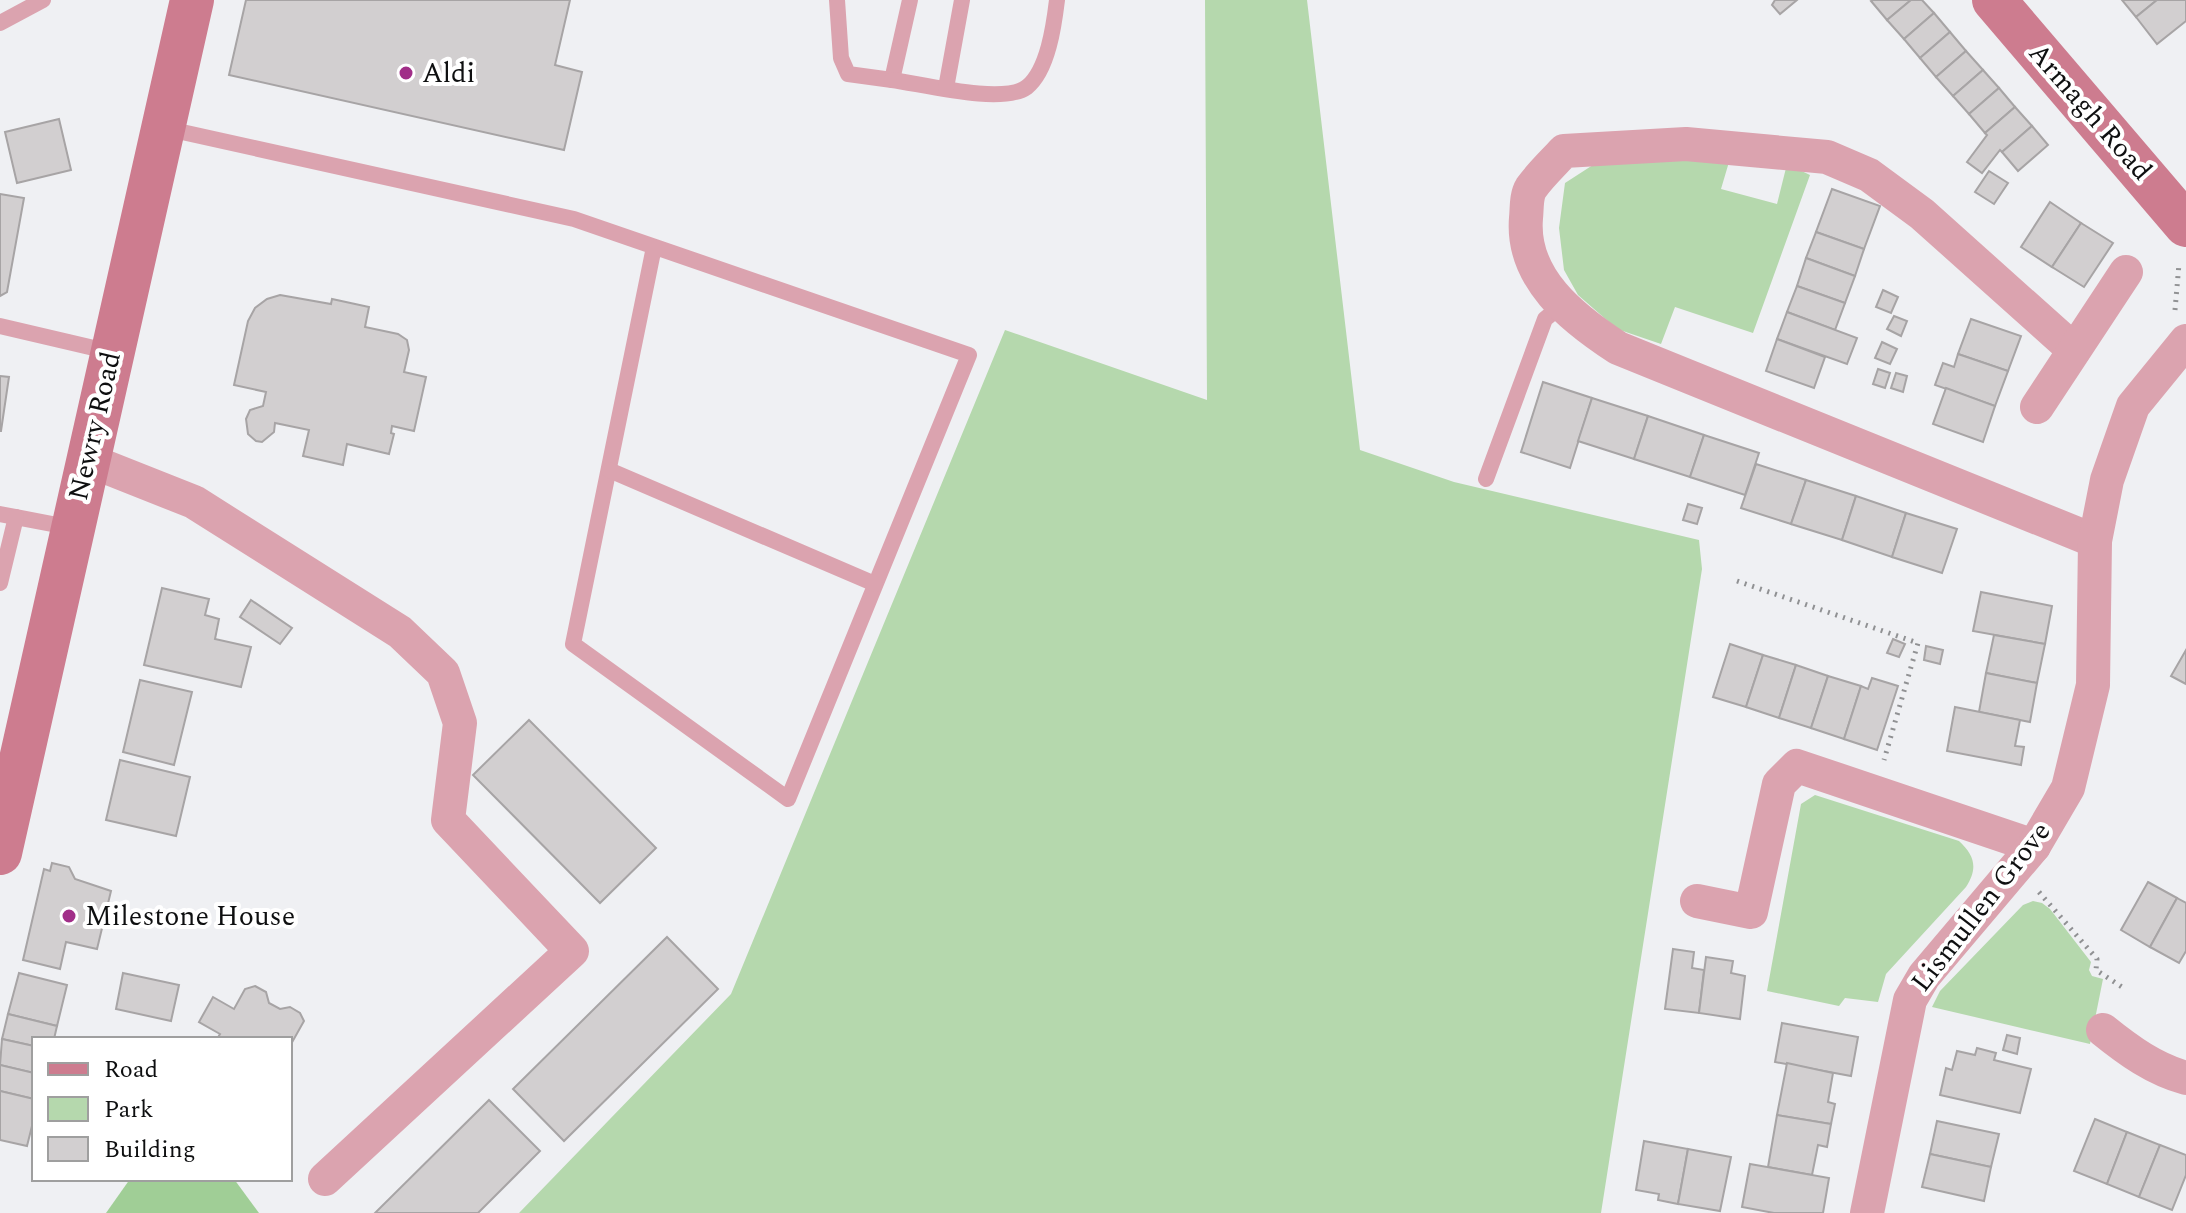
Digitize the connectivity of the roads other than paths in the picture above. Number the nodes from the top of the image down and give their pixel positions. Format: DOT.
graph roads {
  1 [pos="43,0"];
  2 [pos="192,0"];
  3 [pos="837,0"];
  4 [pos="910,0"];
  5 [pos="962,0"];
  6 [pos="1057,0"];
  7 [pos="1994,0"];
  8 [pos="0,23"];
  9 [pos="892,80"];
  10 [pos="946,88"];
  11 [pos="163,127"];
  12 [pos="2182,243"];
  13 [pos="654,247"];
  14 [pos="2126,272"];
  15 [pos="1562,305"];
  16 [pos="0,326"];
  17 [pos="2180,331"];
  18 [pos="2074,350"];
  19 [pos="112,352"];
  20 [pos="2037,407"];
  21 [pos="88,460"];
  22 [pos="609,470"];
  23 [pos="1486,479"];
  24 [pos="8,515"];
  25 [pos="73,528"];
  26 [pos="2095,541"];
  27 [pos="0,583"];
  28 [pos="875,584"];
  29 [pos="2034,846"];
  30 [pos="0,853"];
  31 [pos="1697,901"];
  32 [pos="2103,1030"];
  33 [pos="2186,1078"];
  34 [pos="325,1179"];
  35 [pos="1867,1213"];
  1 -- 8 [label="lane"];
  2 -- 11 [label="main road, Newry Road"];
  3 -- 9 [label="lane"];
  4 -- 9 [label="lane"];
  5 -- 10 [label="lane"];
  6 -- 10 [label="lane"];
  7 -- 12 [label="main road, Armagh Road"];
  9 -- 10 [label="lane"];
  11 -- 13 [label="lane"];
  11 -- 19 [label="main road, Newry Road"];
  13 -- 22 [label="lane"];
  13 -- 28 [label="lane"];
  14 -- 18 [label="street"];
  15 -- 18 [label="street"];
  15 -- 23 [label="lane"];
  15 -- 26 [label="street"];
  16 -- 19 [label="lane"];
  17 -- 26 [label="street, Lismullen Grove"];
  18 -- 20 [label="street"];
  19 -- 21 [label="main road, Newry Road"];
  21 -- 25 [label="main road, Newry Road"];
  21 -- 34 [label="street"];
  22 -- 28 [label="lane"];
  22 -- 28 [label="lane"];
  24 -- 25 [label="lane"];
  24 -- 27 [label="lane"];
  25 -- 30 [label="main road, Newry Road"];
  26 -- 29 [label="street, Lismullen Grove"];
  29 -- 31 [label="street"];
  29 -- 35 [label="street, Lismullen Grove"];
  32 -- 33 [label="street"];
}
